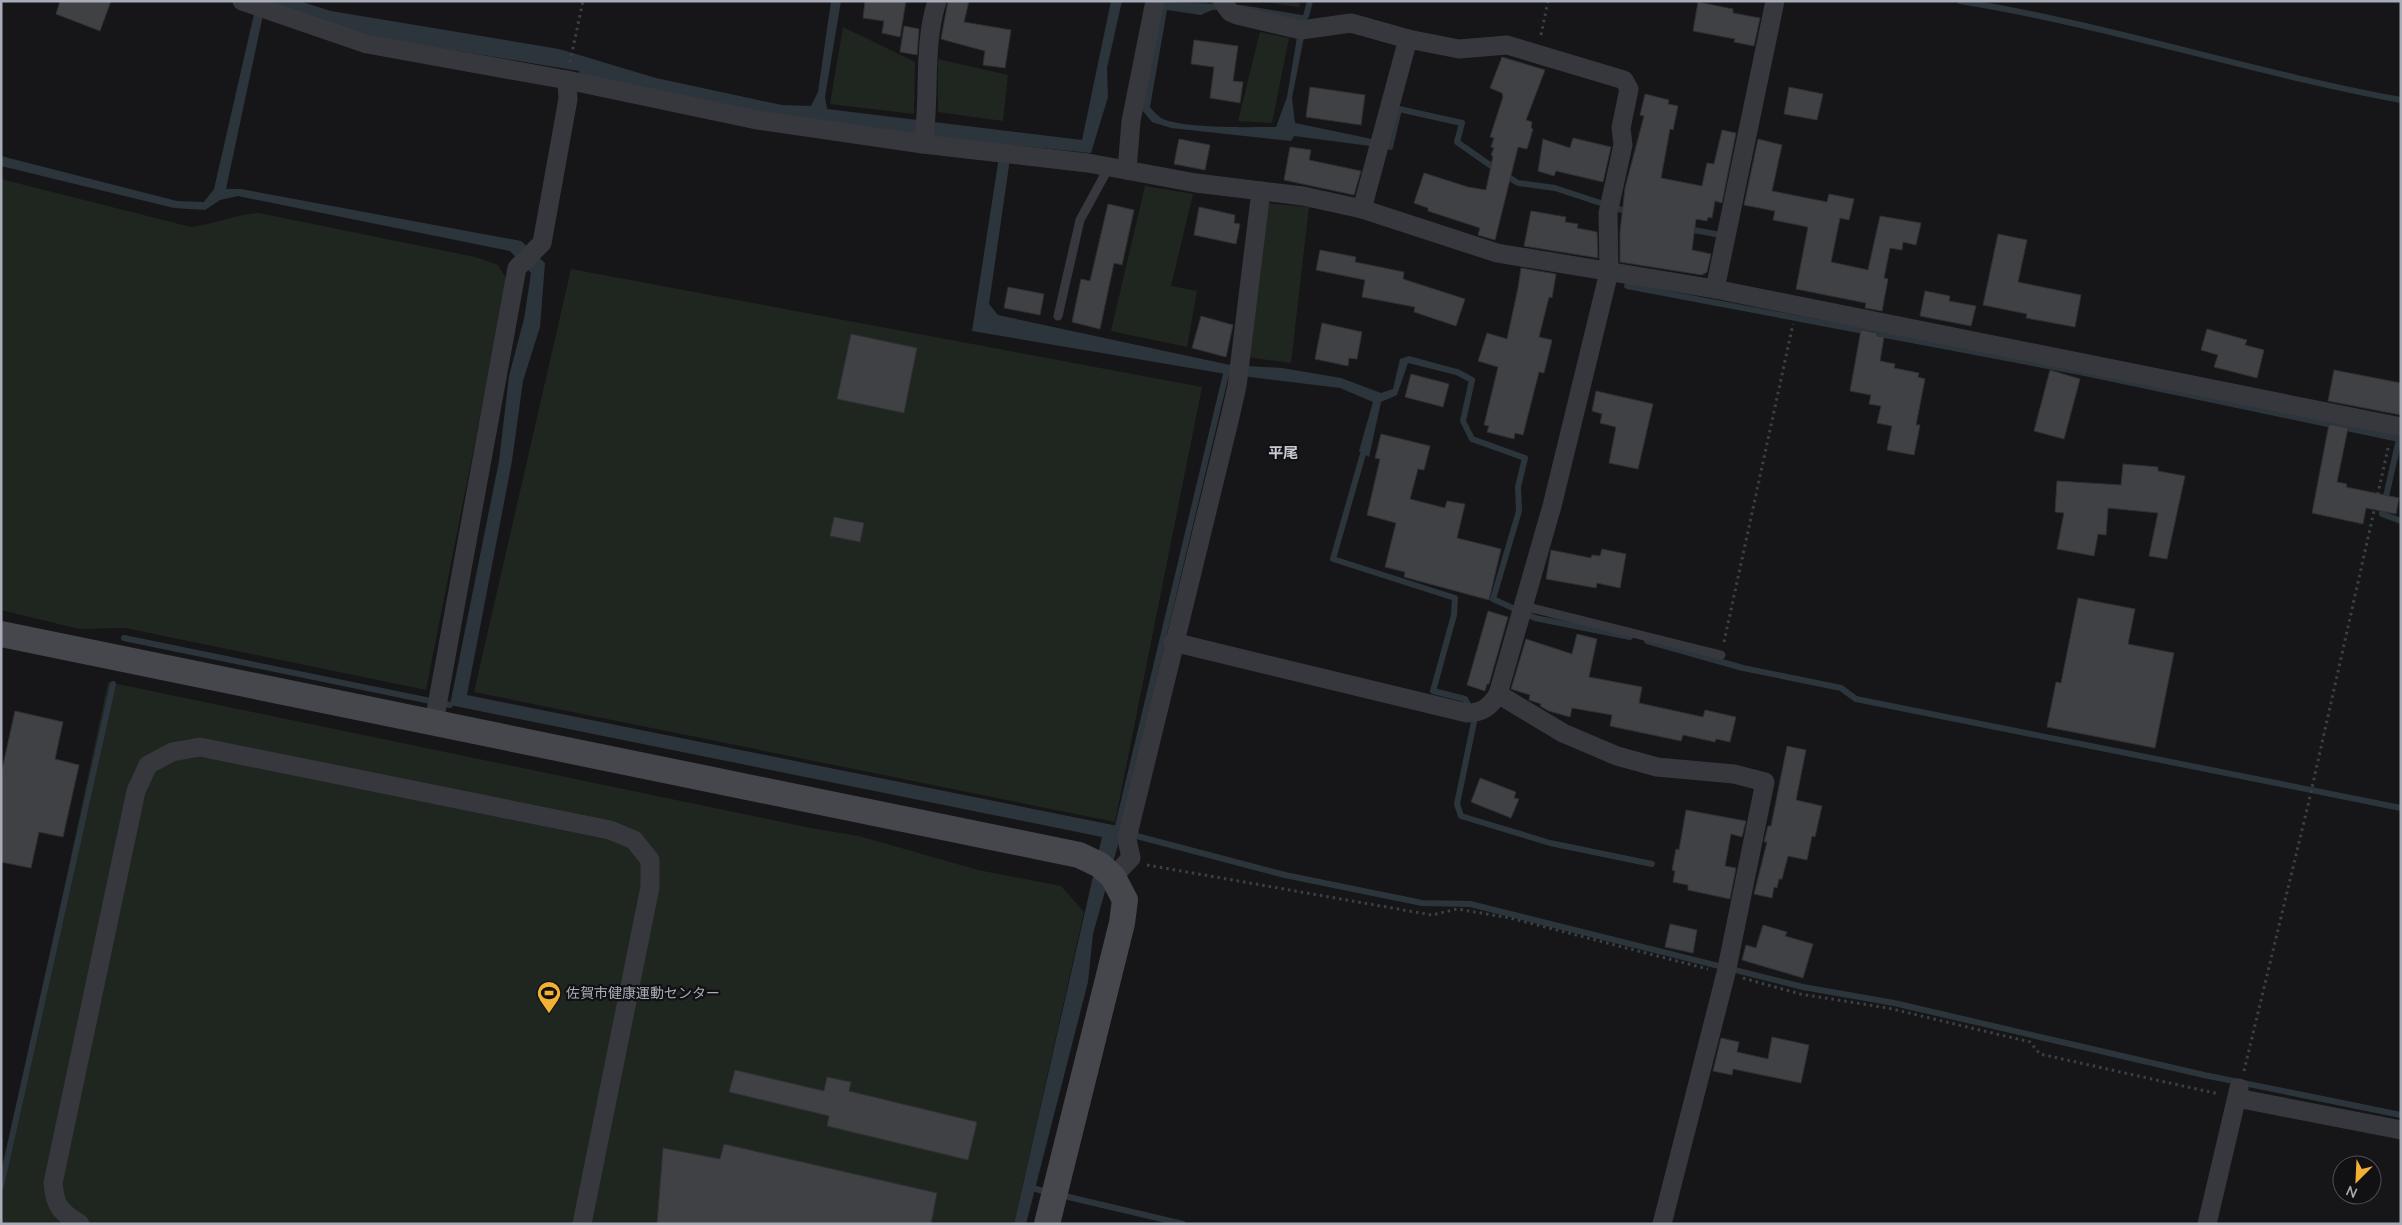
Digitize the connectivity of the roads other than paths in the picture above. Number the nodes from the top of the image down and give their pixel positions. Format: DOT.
graph roads {
  1 [pos="937,1"];
  2 [pos="1775,1"];
  3 [pos="246,3"];
  4 [pos="1154,5"];
  5 [pos="1226,6"];
  6 [pos="1408,39"];
  7 [pos="567,80"];
  8 [pos="923,144"];
  9 [pos="1118,168"];
  10 [pos="1261,191"];
  11 [pos="1362,209"];
  12 [pos="1609,272"];
  13 [pos="1715,288"];
  14 [pos="1058,316"];
  15 [pos="2401,427"];
  16 [pos="1521,613"];
  17 [pos="1,634"];
  18 [pos="1173,642"];
  19 [pos="1721,655"];
  20 [pos="1498,694"];
  21 [pos="436,709"];
  22 [pos="1113,877"];
  23 [pos="2401,1130"];
  24 [pos="1052,1205"];
  25 [pos="80,1224"];
  26 [pos="582,1224"];
  27 [pos="1662,1224"];
  28 [pos="2207,1224"];
  1 -- 8 [label="street"];
  2 -- 13 [label="street"];
  3 -- 7 [label="street"];
  4 -- 9 [label="street"];
  5 -- 6 [label="street"];
  6 -- 11 [label="street"];
  6 -- 12 [label="street"];
  7 -- 8 [label="street"];
  7 -- 21 [label="street"];
  8 -- 9 [label="street"];
  9 -- 10 [label="street"];
  9 -- 14 [label="lane"];
  10 -- 11 [label="street"];
  10 -- 18 [label="street"];
  11 -- 12 [label="street"];
  12 -- 13 [label="street"];
  12 -- 16 [label="street"];
  13 -- 15 [label="street"];
  16 -- 19 [label="lane"];
  16 -- 20 [label="street"];
  17 -- 21 [label="street"];
  18 -- 20 [label="street"];
  18 -- 22 [label="street"];
  20 -- 27 [label="street"];
  21 -- 22 [label="street"];
  22 -- 24 [label="street"];
  23 -- 28 [label="street"];
  25 -- 26 [label="street"];
}
